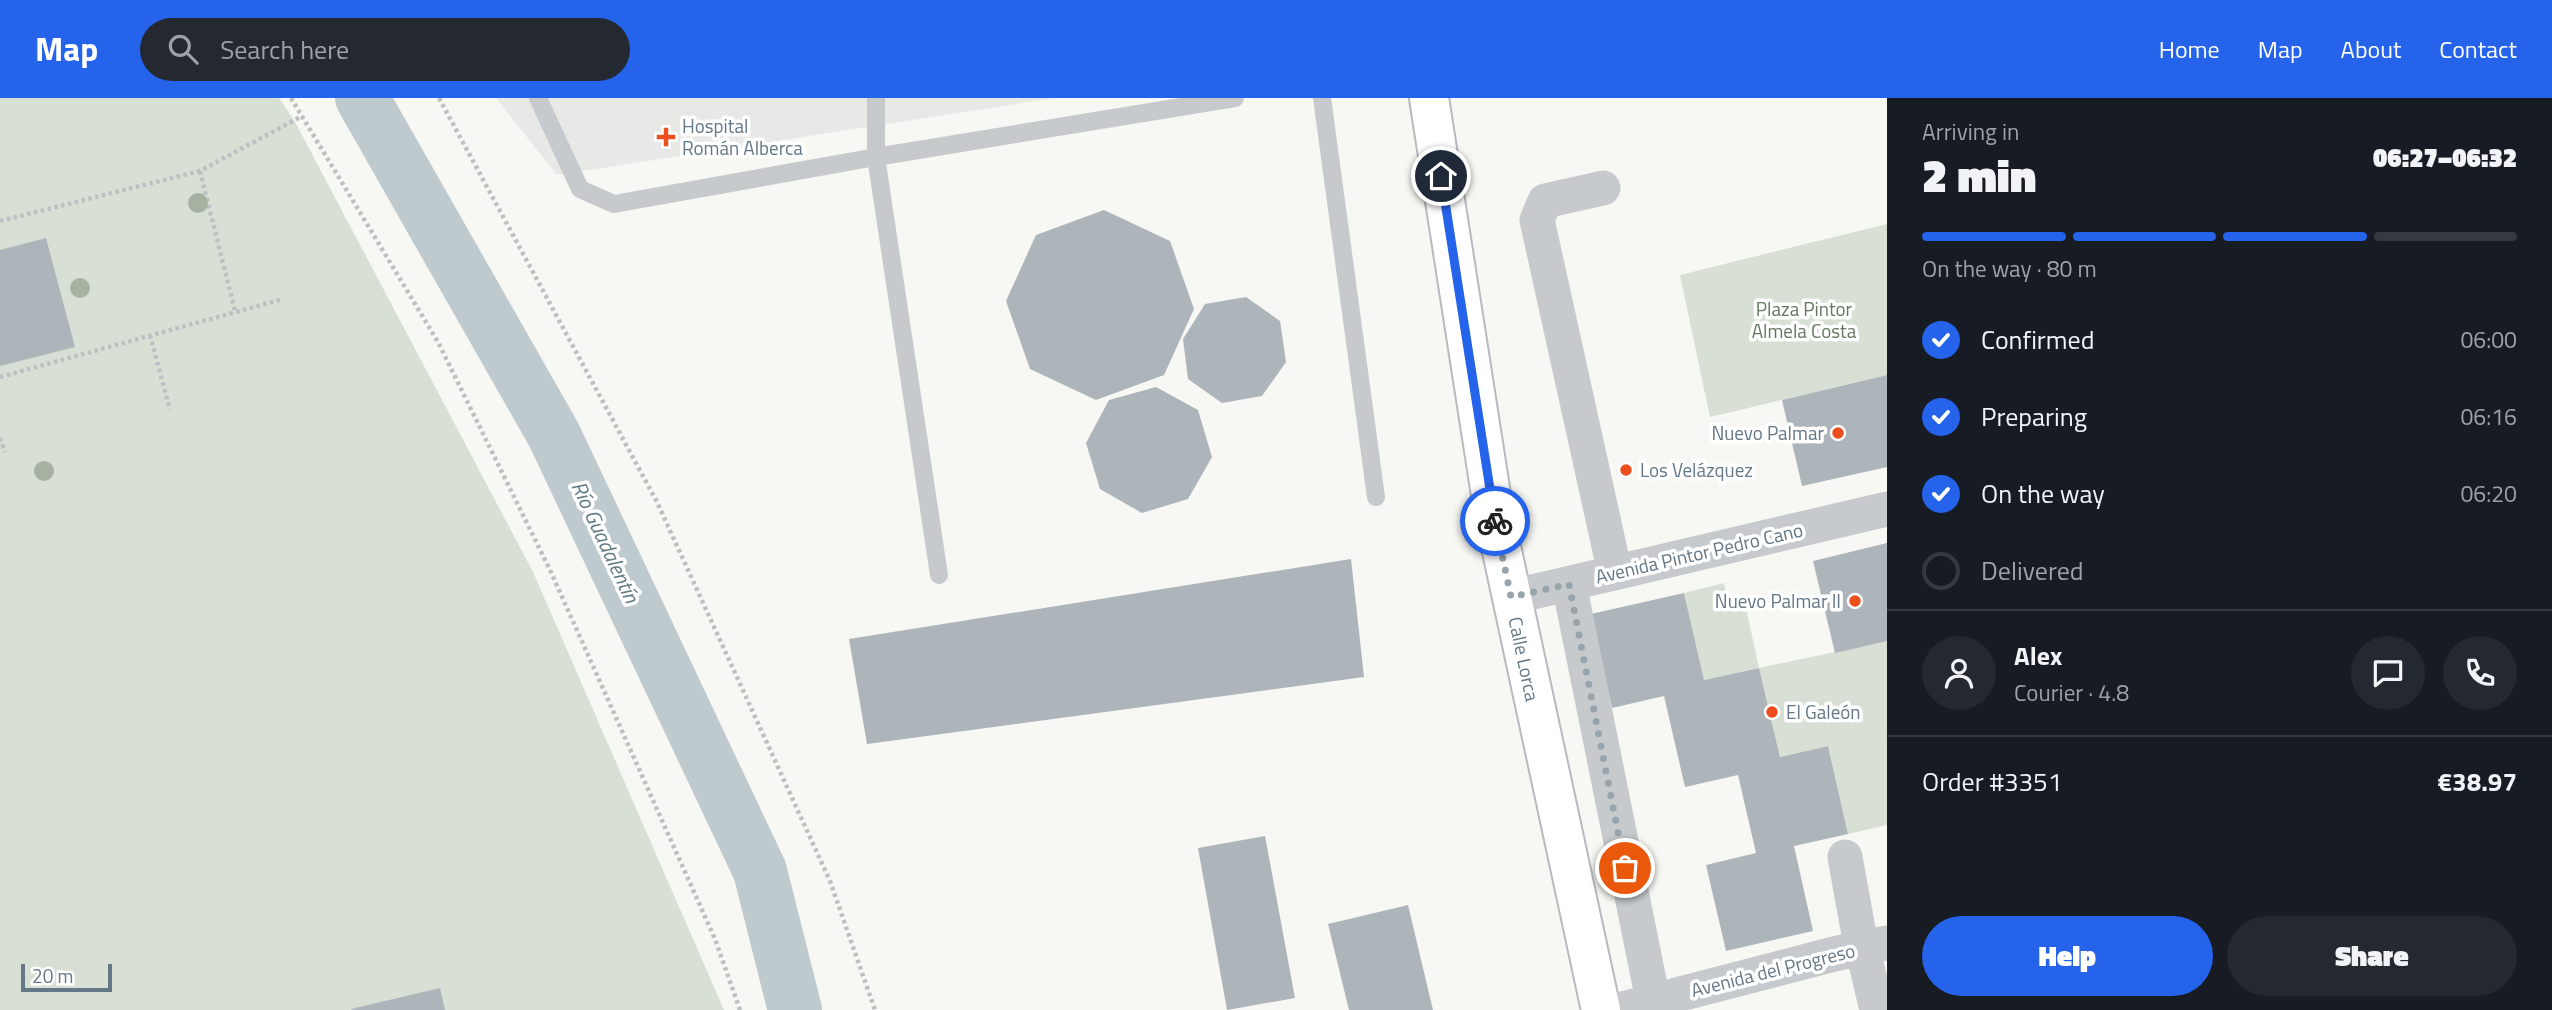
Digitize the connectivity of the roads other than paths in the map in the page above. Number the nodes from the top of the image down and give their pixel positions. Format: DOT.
graph roads {
  1 [pos="538,98"];
  2 [pos="876,98"];
  3 [pos="1235,98"];
  4 [pos="1322,98"];
  5 [pos="1429,98"];
  6 [pos="876,157"];
  7 [pos="1603,188"];
  8 [pos="1376,498"];
  9 [pos="1887,509"];
  10 [pos="1615,573"];
  11 [pos="939,575"];
  12 [pos="1569,584"];
  13 [pos="1511,597"];
  14 [pos="1845,857"];
  15 [pos="1875,945"];
  16 [pos="1654,1005"];
  17 [pos="1601,1010"];
  18 [pos="1619,1010"];
  19 [pos="1877,1010"];
  1 -- 6 [label="lane"];
  2 -- 6 [label="lane"];
  3 -- 6 [label="lane"];
  4 -- 8 [label="lane"];
  5 -- 13 [label="main road, Calle Lorca"];
  6 -- 11 [label="lane"];
  7 -- 10 [label="street"];
  9 -- 10 [label="street, Avenida Pintor Pedro Cano"];
  10 -- 12 [label="street, Avenida Pintor Pedro Cano"];
  12 -- 13 [label="street, Avenida Pintor Pedro Cano"];
  12 -- 16 [label="street"];
  13 -- 17 [label="main road, Calle Lorca"];
  14 -- 15 [label="street"];
  15 -- 16 [label="street, Avenida del Progreso"];
  15 -- 19 [label="street"];
  16 -- 18 [label="street, Avenida del Progreso"];
}
